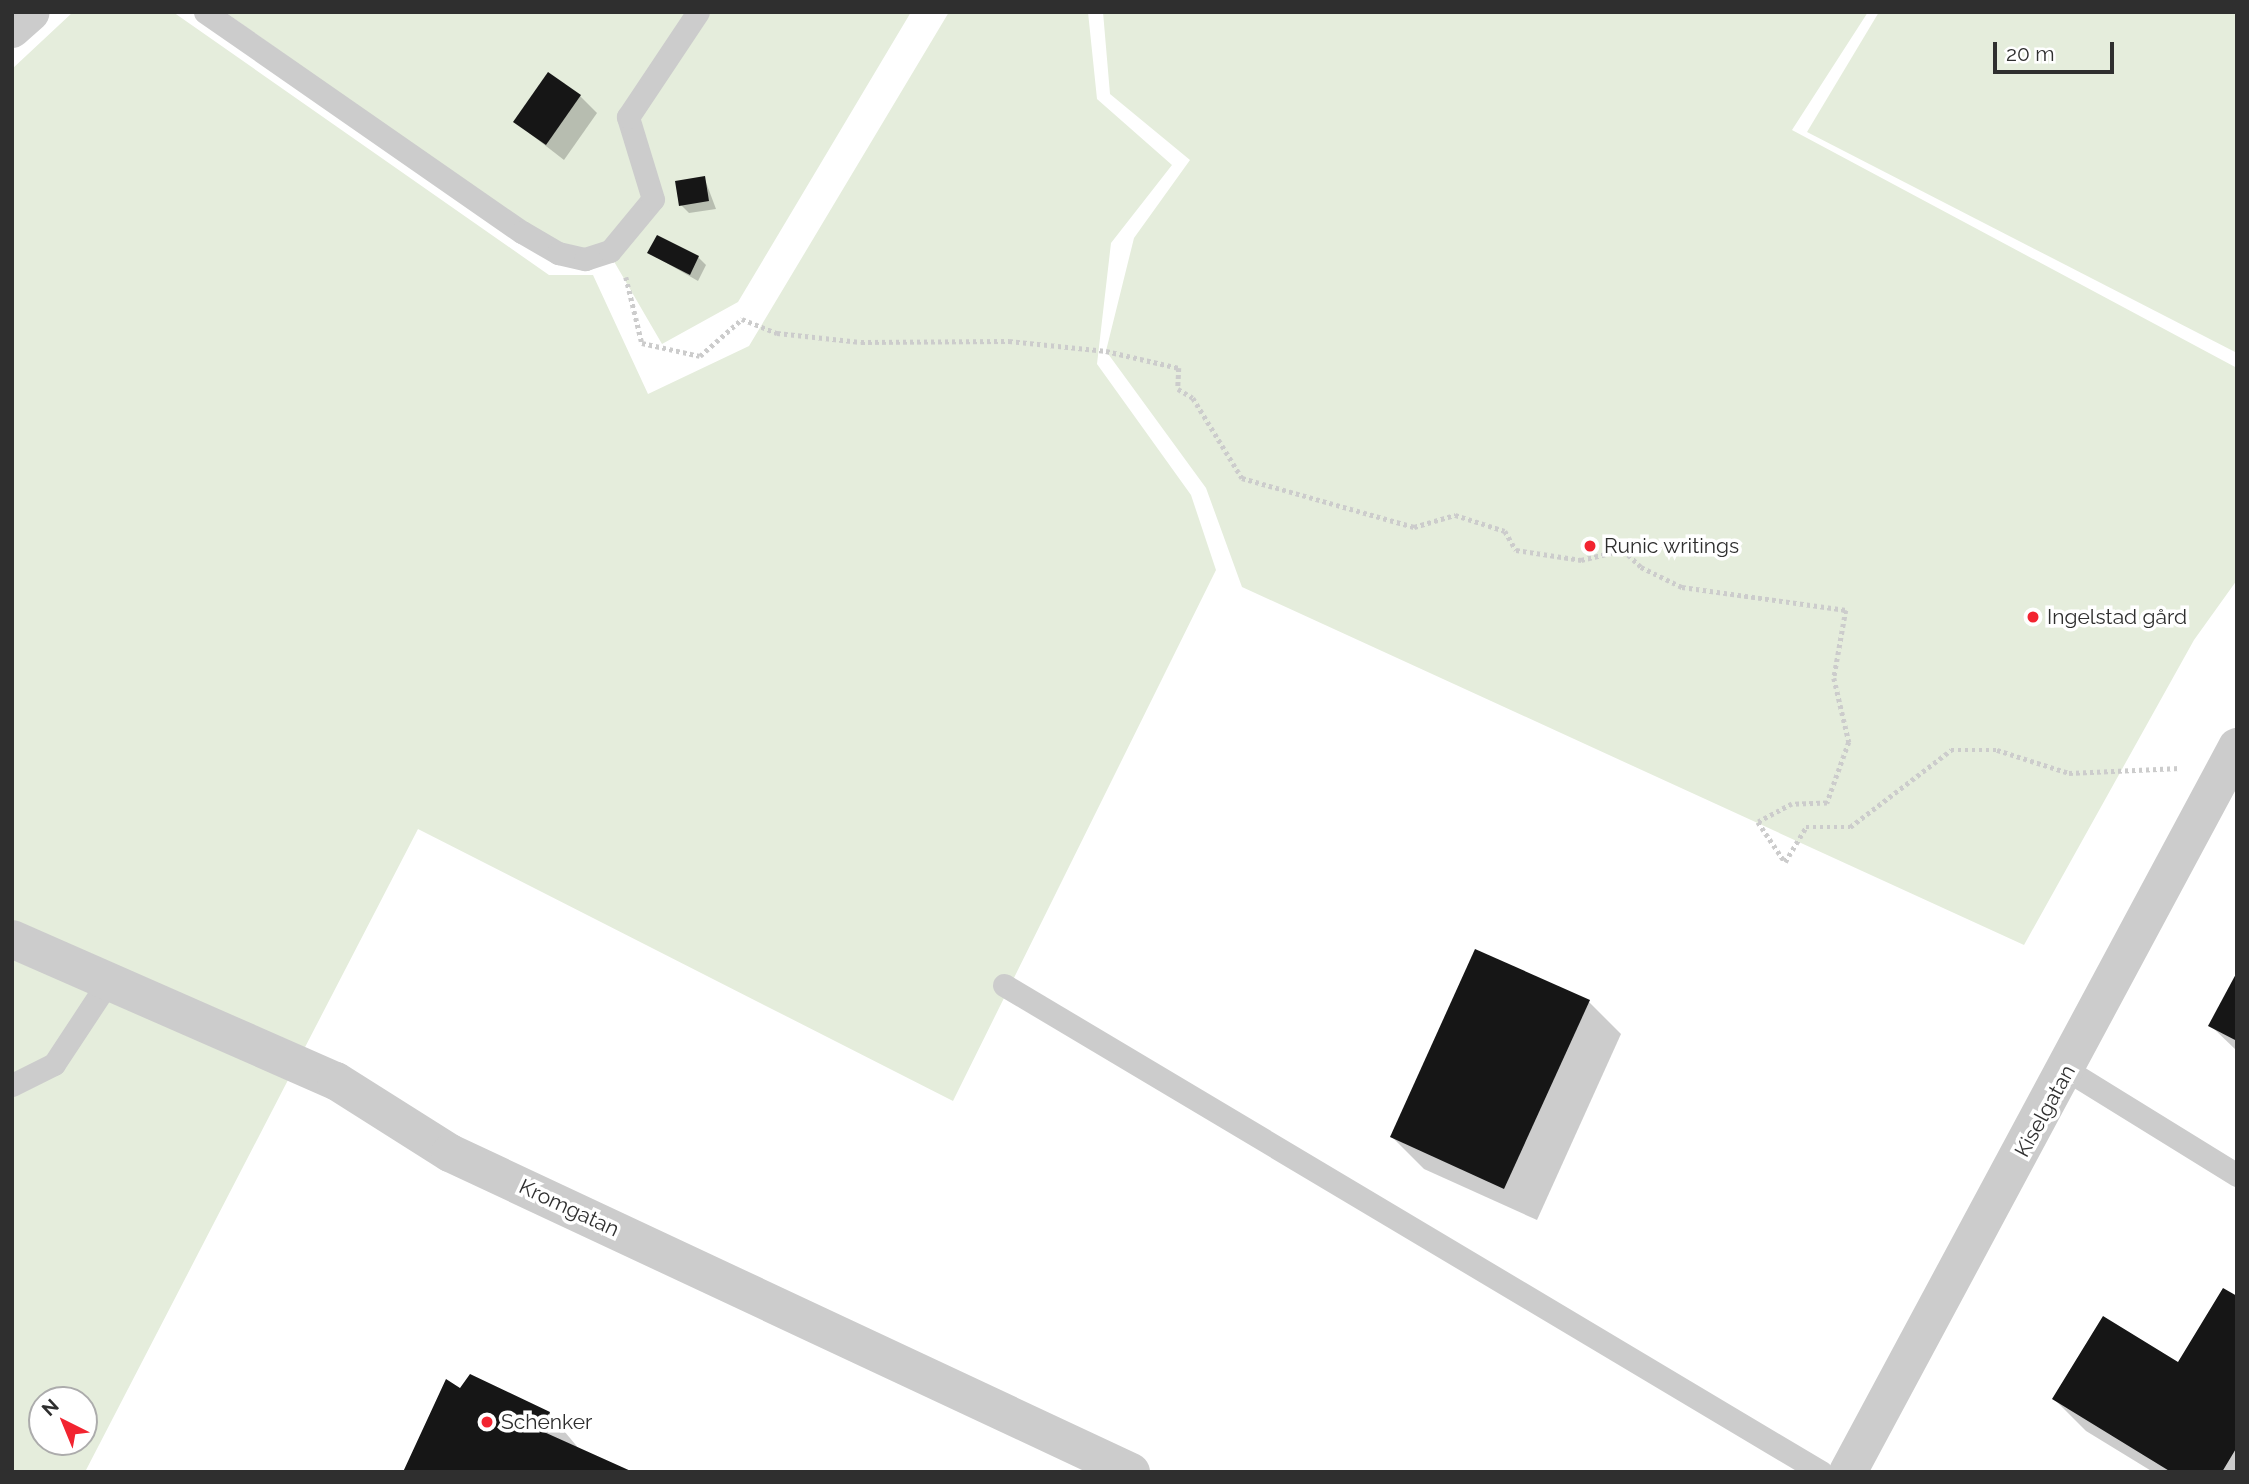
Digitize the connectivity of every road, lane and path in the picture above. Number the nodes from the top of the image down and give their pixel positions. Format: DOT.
graph roads {
  1 [pos="31,12"];
  2 [pos="205,12"];
  3 [pos="698,12"];
  4 [pos="12,29"];
  5 [pos="618,244"];
  6 [pos="2237,747"];
  7 [pos="2181,768"];
  8 [pos="12,939"];
  9 [pos="108,982"];
  10 [pos="1004,985"];
  11 [pos="2067,1070"];
  12 [pos="12,1085"];
  13 [pos="2237,1175"];
  14 [pos="1131,1472"];
  15 [pos="1821,1472"];
  16 [pos="1847,1472"];
  1 -- 4 [label="street"];
  2 -- 5 [label="lane"];
  3 -- 5 [label="lane"];
  5 -- 7 [label="path"];
  6 -- 11 [label="street, Kiselgatan"];
  8 -- 9 [label="street, Kromgatan"];
  9 -- 12 [label="lane"];
  9 -- 14 [label="street, Kromgatan"];
  10 -- 15 [label="lane"];
  11 -- 13 [label="lane"];
  11 -- 16 [label="street, Kiselgatan"];
}
